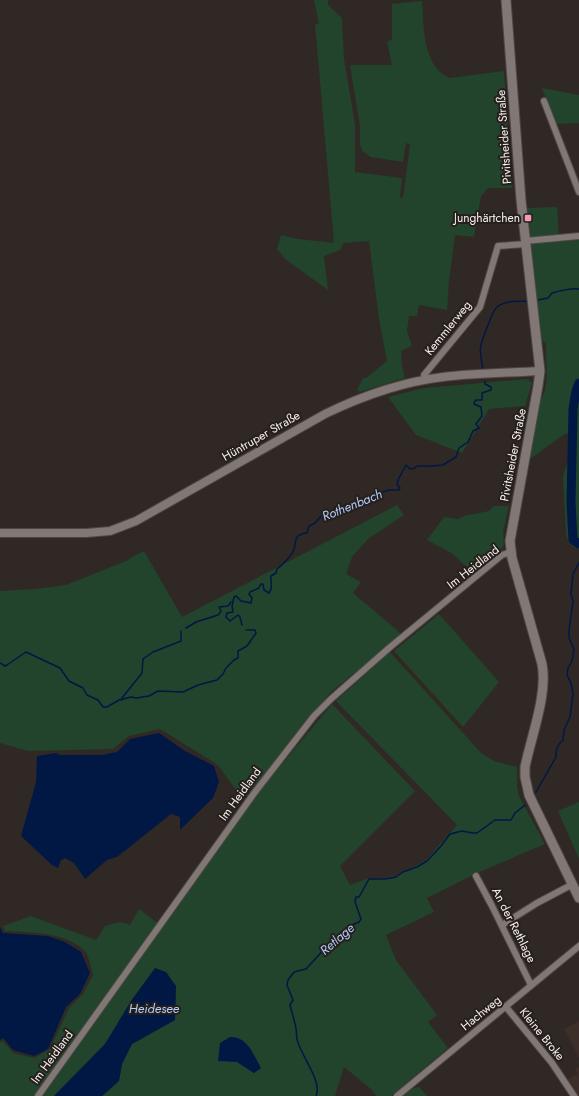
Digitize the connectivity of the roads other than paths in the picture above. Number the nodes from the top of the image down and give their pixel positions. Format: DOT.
graph roads {
  1 [pos="506,0"];
  2 [pos="544,101"];
  3 [pos="579,192"];
  4 [pos="579,236"];
  5 [pos="525,242"];
  6 [pos="540,371"];
  7 [pos="426,379"];
  8 [pos="0,532"];
  9 [pos="511,552"];
  10 [pos="476,876"];
  11 [pos="573,884"];
  12 [pos="579,898"];
  13 [pos="502,925"];
  14 [pos="579,946"];
  15 [pos="531,985"];
  16 [pos="506,1007"];
  17 [pos="38,1096"];
  18 [pos="397,1096"];
  19 [pos="574,1096"];
  1 -- 5 [label="main road, Pivitsheider Straße"];
  2 -- 3 [label="street"];
  4 -- 5 [label="street"];
  5 -- 6 [label="main road, Pivitsheider Straße"];
  5 -- 7 [label="street, Kemmlerweg"];
  6 -- 7 [label="street, Hüntruper Straße"];
  6 -- 9 [label="main road, Pivitsheider Straße"];
  7 -- 8 [label="street, Hüntruper Straße"];
  9 -- 11 [label="main road, Pivitsheider Straße"];
  9 -- 17 [label="street, Im Heidland"];
  10 -- 13 [label="street, An der Rethlage"];
  11 -- 12 [label="main road, Pivitsheider Straße"];
  11 -- 13 [label="street"];
  13 -- 15 [label="street, An der Rethlage"];
  14 -- 15 [label="street, Hachweg"];
  15 -- 16 [label="street, Hachweg"];
  16 -- 18 [label="street, Hachweg"];
  16 -- 19 [label="street, Kleine Broke"];
}
